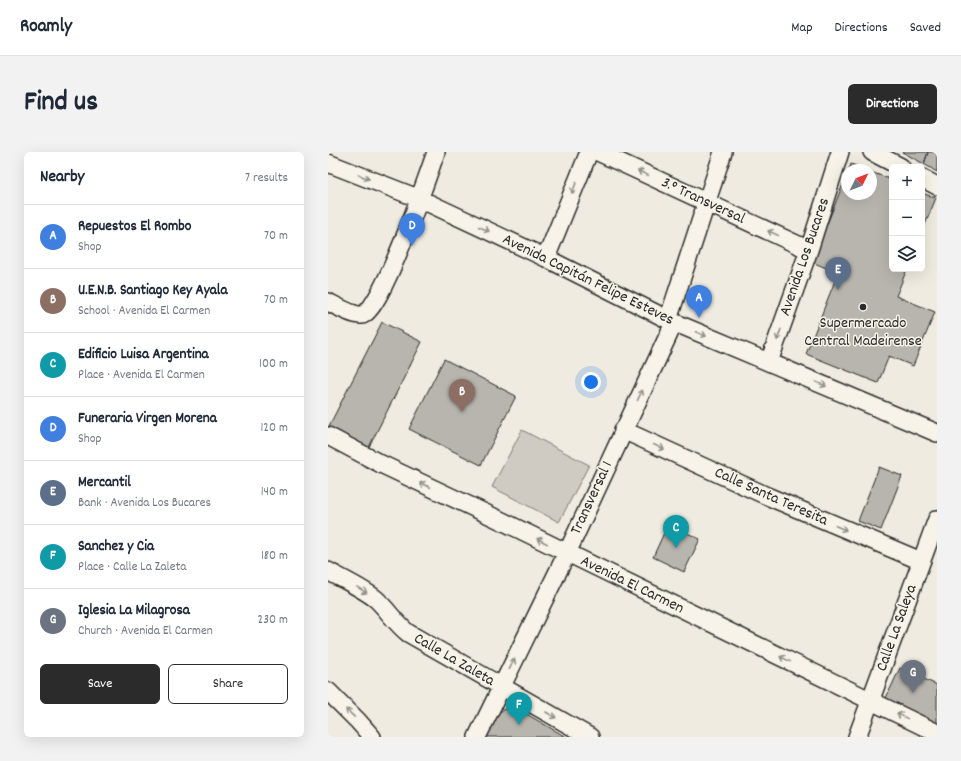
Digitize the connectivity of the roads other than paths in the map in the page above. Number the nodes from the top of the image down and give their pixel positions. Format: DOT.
graph roads {
  1 [pos="436,152"];
  2 [pos="589,152"];
  3 [pos="598,152"];
  4 [pos="723,152"];
  5 [pos="840,152"];
  6 [pos="872,152"];
  7 [pos="328,163"];
  8 [pos="894,164"];
  9 [pos="925,180"];
  10 [pos="937,186"];
  11 [pos="420,199"];
  12 [pos="707,202"];
  13 [pos="809,250"];
  14 [pos="546,258"];
  15 [pos="328,302"];
  16 [pos="671,321"];
  17 [pos="769,362"];
  18 [pos="623,430"];
  19 [pos="937,433"];
  20 [pos="328,436"];
  21 [pos="937,519"];
  22 [pos="567,553"];
  23 [pos="921,561"];
  24 [pos="328,570"];
  25 [pos="501,687"];
  26 [pos="328,691"];
  27 [pos="870,701"];
  28 [pos="937,733"];
  29 [pos="372,737"];
  30 [pos="477,737"];
  31 [pos="590,737"];
  32 [pos="857,737"];
  1 -- 11 [label="street"];
  2 -- 14 [label="street, one-way"];
  12 -- 3 [label="street, 3.° Transversal, one-way"];
  4 -- 12 [label="street, Transversal 1"];
  5 -- 13 [label="street, Avenida Los Bucares"];
  6 -- 8 [label="street"];
  7 -- 11 [label="street, Avenida Capitán Felipe Esteves, one-way"];
  9 -- 10 [label="street"];
  11 -- 14 [label="street, Avenida Capitán Felipe Esteves, one-way"];
  11 -- 15 [label="street"];
  13 -- 12 [label="street, 3.° Transversal, one-way"];
  12 -- 16 [label="street, Transversal 1"];
  13 -- 17 [label="street, Avenida Los Bucares, one-way"];
  14 -- 16 [label="street, Avenida Capitán Felipe Esteves"];
  16 -- 17 [label="street, Avenida Capitán Felipe Esteves, one-way"];
  18 -- 16 [label="street, Transversal 1, one-way"];
  17 -- 19 [label="street, Avenida Capitán Felipe Esteves, one-way"];
  18 -- 22 [label="street, Transversal 1"];
  18 -- 23 [label="street, Calle Santa Teresita, one-way"];
  22 -- 20 [label="street, Avenida El Carmen, one-way"];
  21 -- 23 [label="street, Calle La Saleya"];
  25 -- 22 [label="street, Transversal 1, one-way"];
  27 -- 22 [label="street, Avenida El Carmen, one-way"];
  23 -- 27 [label="street, Calle La Saleya"];
  24 -- 25 [label="street, Calle La Zaleta, one-way"];
  25 -- 30 [label="street, Transversal 1"];
  25 -- 31 [label="street, Calle La Zaleta, one-way"];
  29 -- 26 [label="street, one-way"];
  28 -- 27 [label="street, Avenida El Carmen, one-way"];
  27 -- 32 [label="street, Calle La Saleya"];
}
